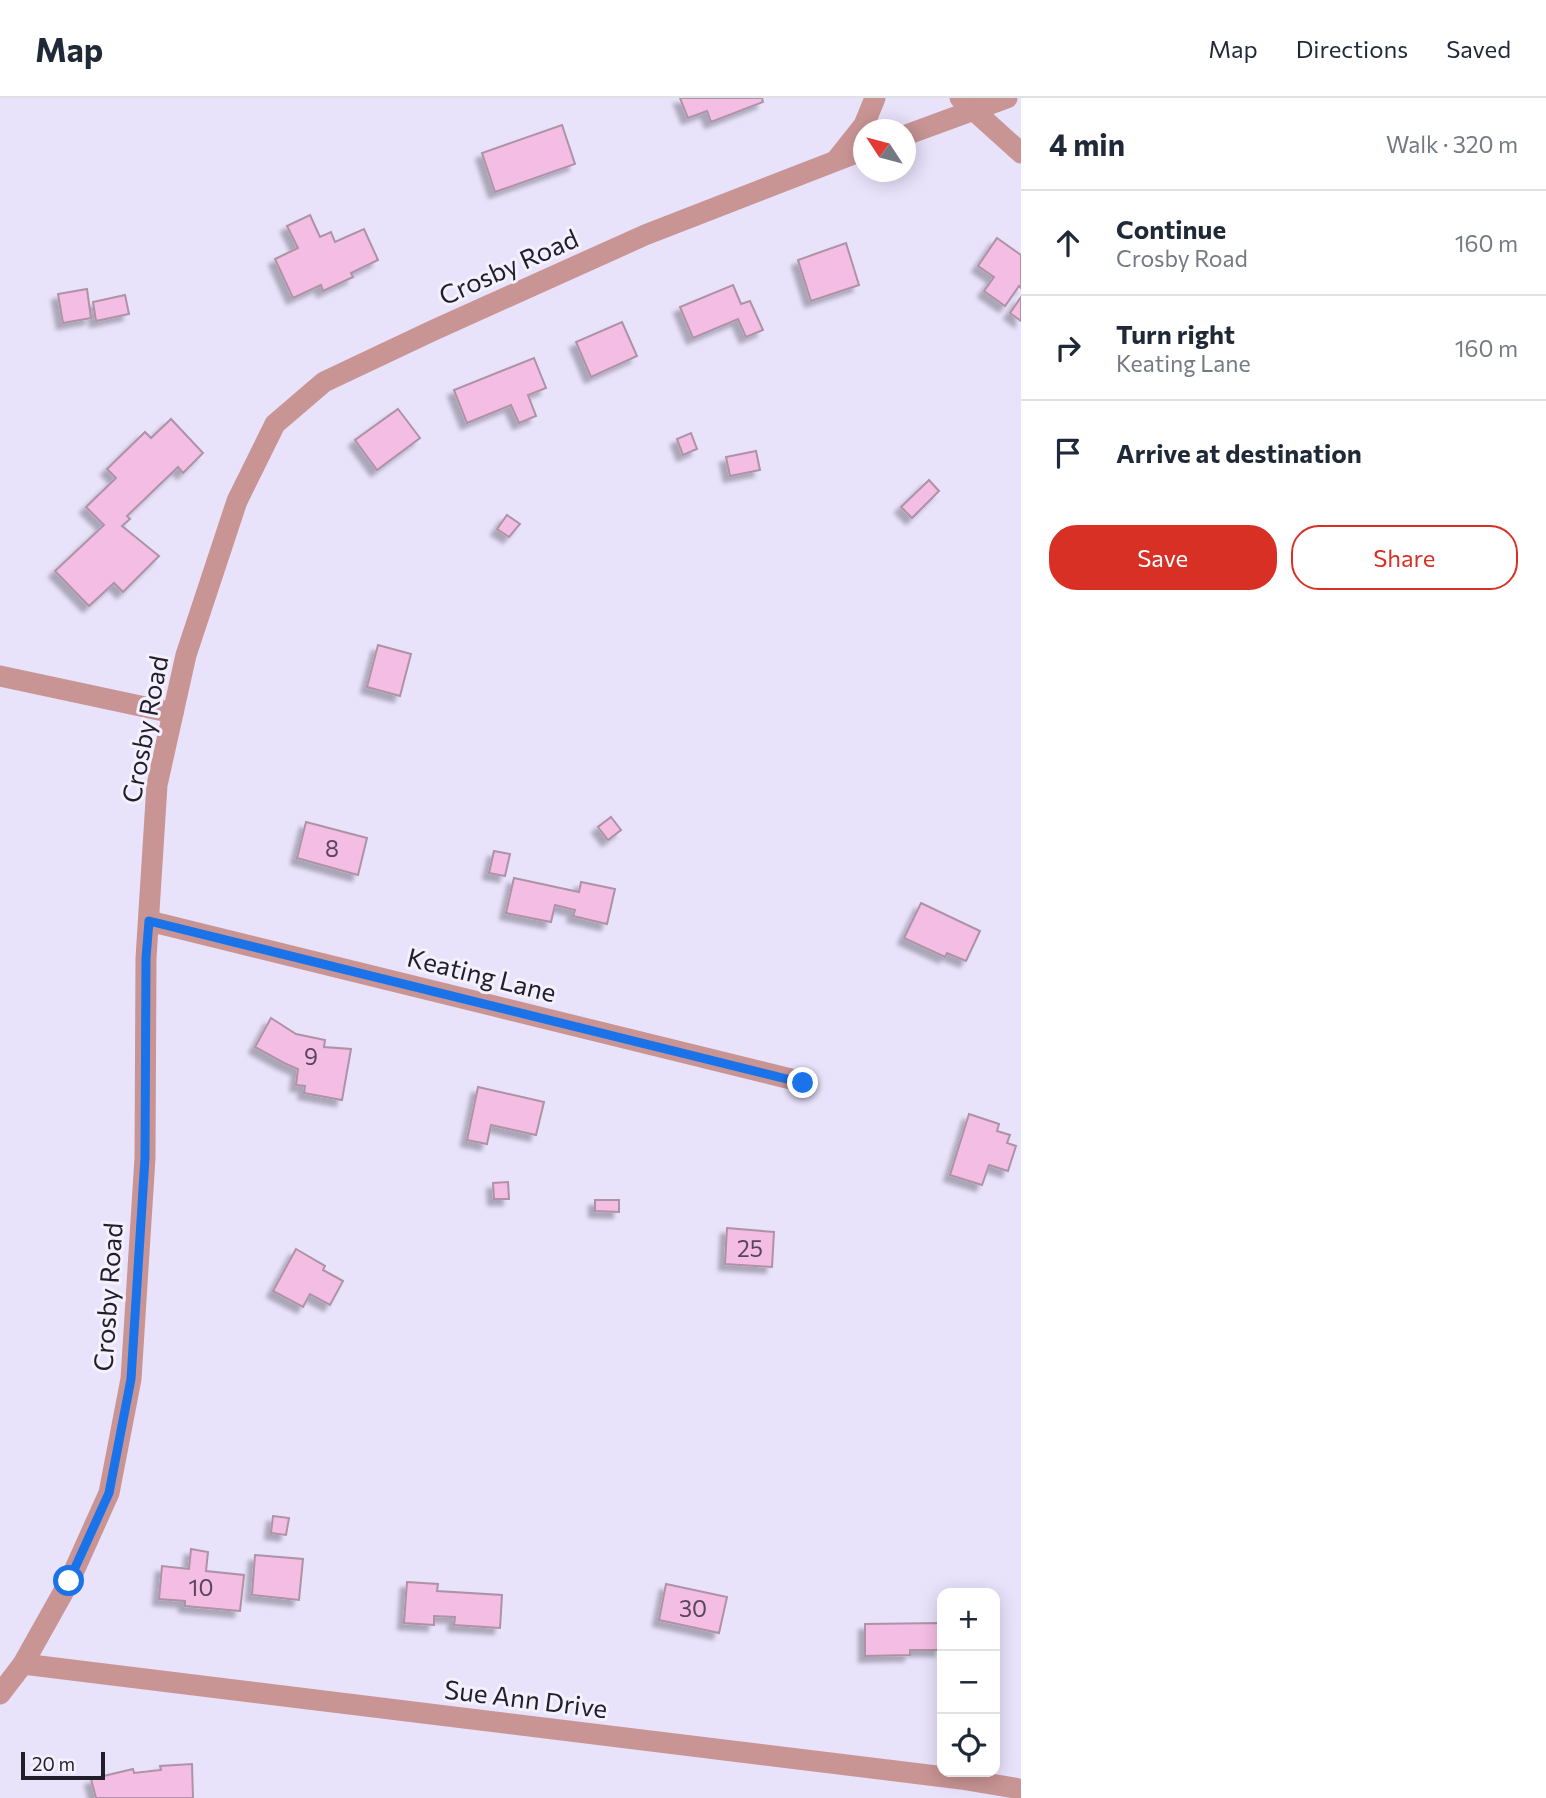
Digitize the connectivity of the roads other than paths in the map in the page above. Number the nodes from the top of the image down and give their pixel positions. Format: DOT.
graph roads {
  1 [pos="876,98"];
  2 [pos="1007,98"];
  3 [pos="967,104"];
  4 [pos="916,130"];
  5 [pos="1021,153"];
  6 [pos="853,154"];
  7 [pos="835,160"];
  8 [pos="0,676"];
  9 [pos="173,713"];
  10 [pos="149,921"];
  11 [pos="803,1083"];
  12 [pos="23,1664"];
  13 [pos="0,1694"];
  14 [pos="1021,1791"];
  1 -- 7 [label="street, Crosby Road"];
  2 -- 3 [label="street"];
  3 -- 4 [label="street"];
  3 -- 5 [label="street"];
  6 -- 7 [label="street, Crosby Road"];
  7 -- 9 [label="street, Crosby Road"];
  8 -- 9 [label="street"];
  9 -- 10 [label="street, Crosby Road"];
  10 -- 11 [label="street, Keating Lane"];
  10 -- 12 [label="street, Crosby Road"];
  12 -- 13 [label="street, Crosby Road"];
  12 -- 14 [label="street, Sue Ann Drive"];
}
